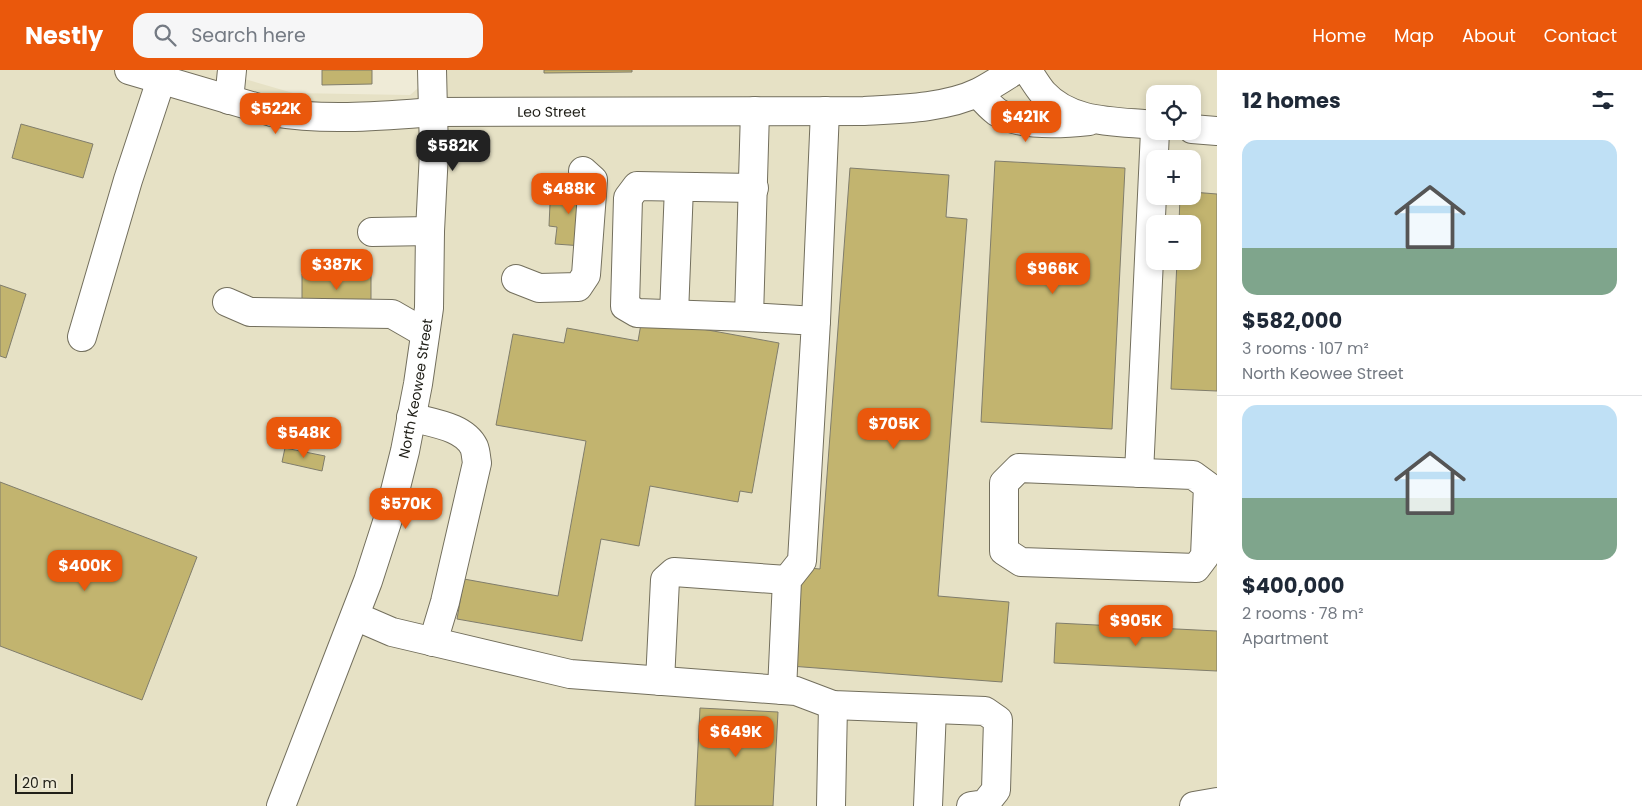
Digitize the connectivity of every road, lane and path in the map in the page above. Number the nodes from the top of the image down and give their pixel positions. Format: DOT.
graph roads {
  1 [pos="129,70"];
  2 [pos="232,70"];
  3 [pos="432,70"];
  4 [pos="1016,70"];
  5 [pos="1027,70"];
  6 [pos="161,80"];
  7 [pos="978,93"];
  8 [pos="229,100"];
  9 [pos="755,111"];
  10 [pos="825,111"];
  11 [pos="434,112"];
  12 [pos="1100,120"];
  13 [pos="1146,124"];
  14 [pos="1201,130"];
  15 [pos="1217,131"];
  16 [pos="1156,140"];
  17 [pos="583,171"];
  18 [pos="679,187"];
  19 [pos="754,188"];
  20 [pos="430,231"];
  21 [pos="372,232"];
  22 [pos="516,271"];
  23 [pos="227,302"];
  24 [pos="674,314"];
  25 [pos="749,317"];
  26 [pos="816,321"];
  27 [pos="426,333"];
  28 [pos="82,337"];
  29 [pos="411,418"];
  30 [pos="1139,473"];
  31 [pos="787,580"];
  32 [pos="355,616"];
  33 [pos="433,642"];
  34 [pos="660,681"];
  35 [pos="782,690"];
  36 [pos="833,705"];
  37 [pos="932,709"];
  38 [pos="1217,802"];
  39 [pos="281,806"];
  40 [pos="831,806"];
  41 [pos="928,806"];
  42 [pos="971,806"];
  43 [pos="1194,806"];
  1 -- 6 [label="street, Leo Street"];
  2 -- 8 [label="street"];
  3 -- 11 [label="street, North Keowee Street"];
  4 -- 7 [label="street, Leo Street"];
  5 -- 12 [label="street"];
  6 -- 8 [label="street, Leo Street"];
  6 -- 28 [label="street"];
  7 -- 10 [label="street, Leo Street"];
  7 -- 12 [label="street"];
  8 -- 11 [label="street, Leo Street"];
  9 -- 10 [label="street, Leo Street"];
  9 -- 11 [label="street, Leo Street"];
  9 -- 19 [label="street"];
  10 -- 26 [label="street"];
  11 -- 20 [label="street, North Keowee Street"];
  12 -- 13 [label="street"];
  14 -- 15 [label="street"];
  16 -- 30 [label="street"];
  17 -- 22 [label="street"];
  18 -- 19 [label="street"];
  18 -- 24 [label="street"];
  18 -- 24 [label="street"];
  19 -- 25 [label="street"];
  20 -- 21 [label="street"];
  20 -- 27 [label="street, North Keowee Street"];
  23 -- 27 [label="street"];
  24 -- 25 [label="street"];
  25 -- 26 [label="street"];
  26 -- 31 [label="street"];
  27 -- 29 [label="street, North Keowee Street"];
  29 -- 32 [label="street, North Keowee Street"];
  29 -- 33 [label="street"];
  30 -- 30 [label="street"];
  31 -- 34 [label="street"];
  31 -- 35 [label="street"];
  32 -- 33 [label="street"];
  32 -- 39 [label="street, North Keowee Street"];
  33 -- 34 [label="street"];
  34 -- 35 [label="street"];
  35 -- 36 [label="street"];
  36 -- 37 [label="street"];
  36 -- 40 [label="street"];
  37 -- 41 [label="street"];
  37 -- 42 [label="street"];
  38 -- 43 [label="street"];
}
